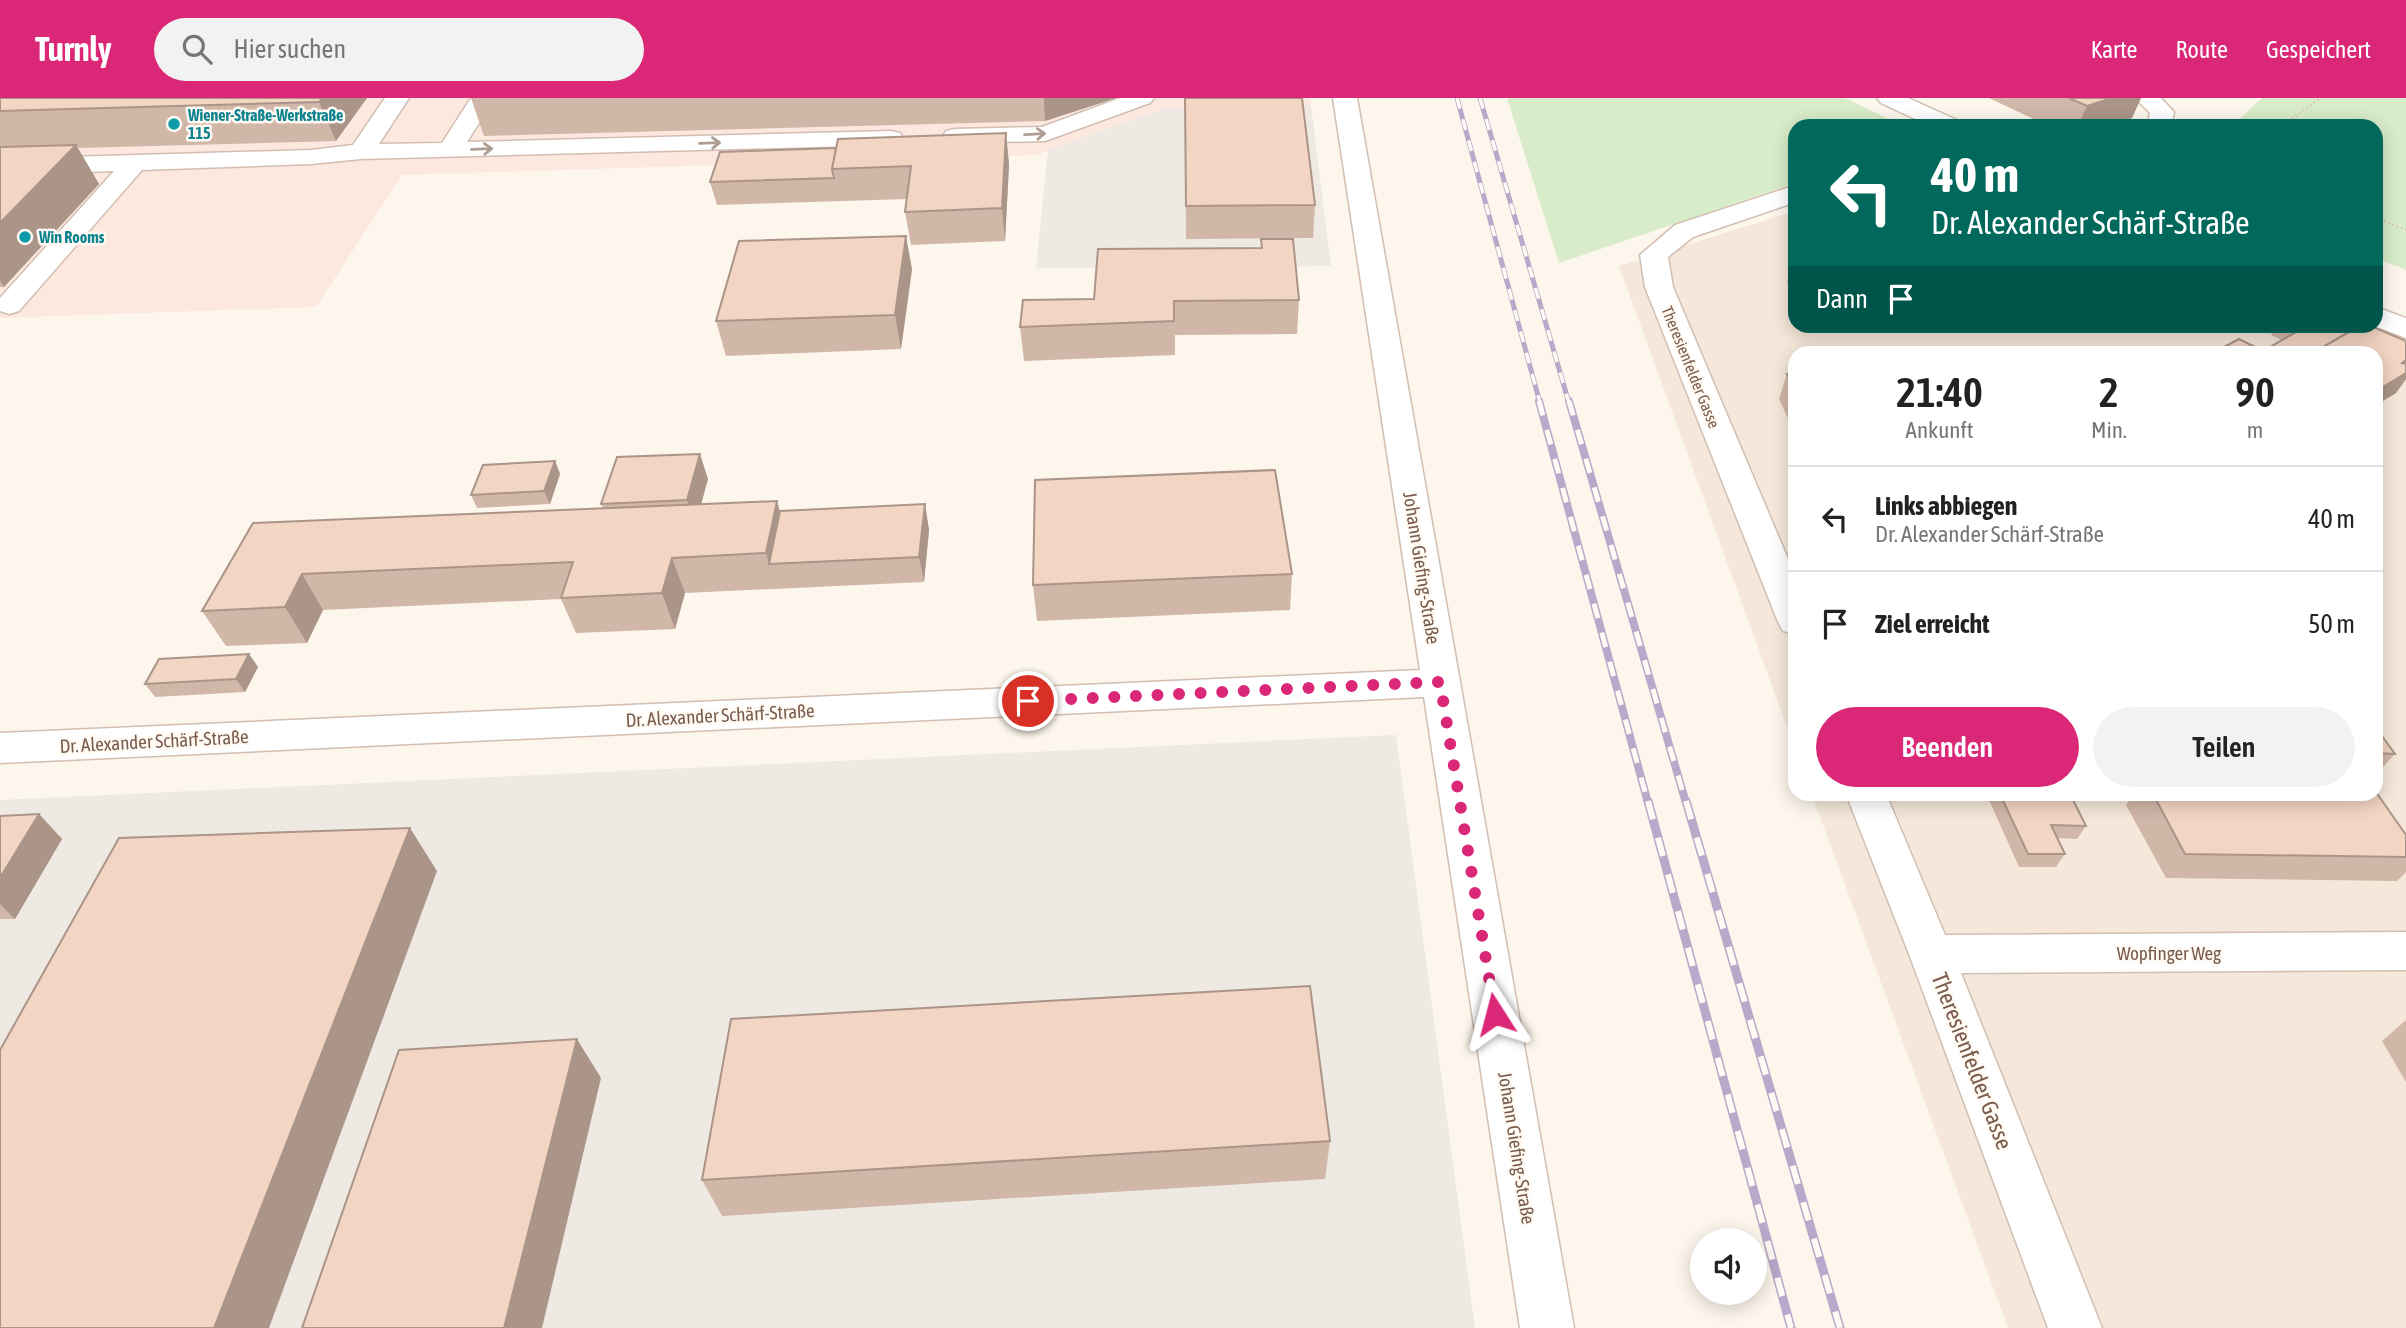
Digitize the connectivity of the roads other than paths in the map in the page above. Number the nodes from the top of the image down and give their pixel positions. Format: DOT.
graph roads {
  1 [pos="397,98"];
  2 [pos="483,98"];
  3 [pos="1142,98"];
  4 [pos="1345,98"];
  5 [pos="1889,98"];
  6 [pos="2147,98"];
  7 [pos="1935,119"];
  8 [pos="2160,119"];
  9 [pos="450,150"];
  10 [pos="361,152"];
  11 [pos="135,163"];
  12 [pos="0,167"];
  13 [pos="1788,196"];
  14 [pos="9,304"];
  15 [pos="2383,319"];
  16 [pos="2406,329"];
  17 [pos="1788,603"];
  18 [pos="1440,682"];
  19 [pos="0,748"];
  20 [pos="1869,801"];
  21 [pos="2406,951"];
  22 [pos="1931,954"];
  23 [pos="1547,1328"];
  24 [pos="2075,1328"];
  1 -- 10 [label="street"];
  2 -- 9 [label="street"];
  9 -- 3 [label="street, one-way"];
  4 -- 18 [label="street, Johann Giefing-Straße"];
  5 -- 7 [label="street"];
  6 -- 8 [label="street"];
  9 -- 10 [label="street"];
  10 -- 11 [label="street"];
  11 -- 12 [label="street"];
  11 -- 14 [label="street"];
  13 -- 17 [label="street, Theresienfelder Gasse"];
  15 -- 16 [label="street"];
  18 -- 19 [label="street, Dr. Alexander Schärf-Straße"];
  18 -- 23 [label="street, Johann Giefing-Straße"];
  20 -- 22 [label="street, Theresienfelder Gasse"];
  21 -- 22 [label="street, Wopfinger Weg"];
  22 -- 24 [label="street, Theresienfelder Gasse"];
}
